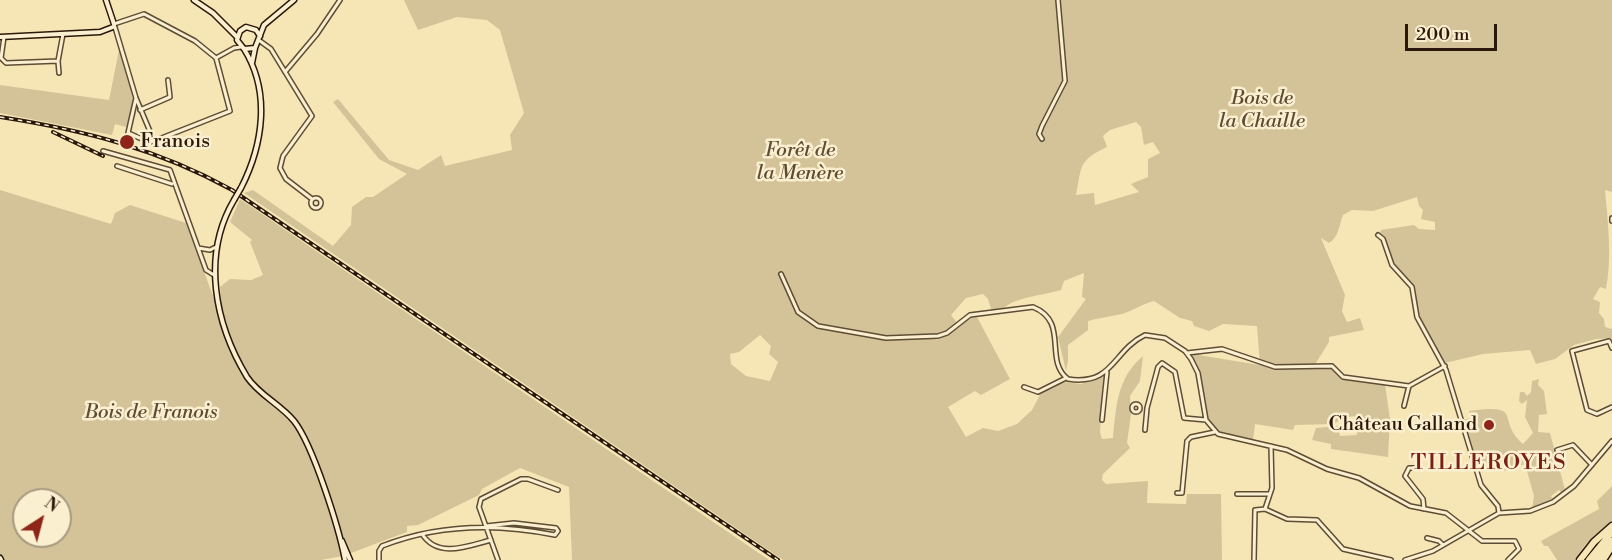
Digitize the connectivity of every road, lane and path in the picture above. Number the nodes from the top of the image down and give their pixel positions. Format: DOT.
graph roads {
  1 [pos="106,0"];
  2 [pos="194,0"];
  3 [pos="294,0"];
  4 [pos="340,0"];
  5 [pos="1058,0"];
  6 [pos="226,24"];
  7 [pos="113,25"];
  8 [pos="264,25"];
  9 [pos="243,28"];
  10 [pos="253,28"];
  11 [pos="63,34"];
  12 [pos="2,37"];
  13 [pos="260,39"];
  14 [pos="237,40"];
  15 [pos="234,48"];
  16 [pos="243,48"];
  17 [pos="255,48"];
  18 [pos="216,58"];
  19 [pos="58,61"];
  20 [pos="252,63"];
  21 [pos="285,72"];
  22 [pos="59,73"];
  23 [pos="168,80"];
  24 [pos="136,98"];
  25 [pos="140,110"];
  26 [pos="1041,139"];
  27 [pos="154,141"];
  28 [pos="104,152"];
  29 [pos="117,166"];
  30 [pos="173,184"];
  31 [pos="312,199"];
  32 [pos="1378,235"];
  33 [pos="216,247"];
  34 [pos="198,248"];
  35 [pos="781,274"];
  36 [pos="214,275"];
  37 [pos="1612,348"];
  38 [pos="1187,353"];
  39 [pos="1445,366"];
  40 [pos="1107,372"];
  41 [pos="1066,378"];
  42 [pos="1409,386"];
  43 [pos="1024,387"];
  44 [pos="1404,406"];
  45 [pos="1612,407"];
  46 [pos="1140,408"];
  47 [pos="1147,408"];
  48 [pos="1102,420"];
  49 [pos="1206,420"];
  50 [pos="1145,430"];
  51 [pos="1215,432"];
  52 [pos="1612,441"];
  53 [pos="1271,446"];
  54 [pos="1557,450"];
  55 [pos="1592,465"];
  56 [pos="1419,468"];
  57 [pos="558,490"];
  58 [pos="1177,493"];
  59 [pos="1237,494"];
  60 [pos="1270,494"];
  61 [pos="1265,509"];
  62 [pos="1425,509"];
  63 [pos="1499,513"];
  64 [pos="486,526"];
  65 [pos="1612,526"];
  66 [pos="1469,530"];
  67 [pos="1612,532"];
  68 [pos="421,533"];
  69 [pos="1426,538"];
  70 [pos="491,540"];
  71 [pos="1612,541"];
  72 [pos="1443,545"];
  73 [pos="1612,546"];
  74 [pos="346,559"];
  75 [pos="379,560"];
  76 [pos="498,560"];
  77 [pos="1254,560"];
  78 [pos="1391,560"];
  79 [pos="1405,560"];
  80 [pos="1508,560"];
  81 [pos="1580,560"];
  82 [pos="1589,560"];
  83 [pos="1596,560"];
  84 [pos="1603,560"];
  1 -- 7 [label="main road"];
  2 -- 6 [label="main road"];
  3 -- 8 [label="main road"];
  4 -- 21 [label="street"];
  5 -- 26 [label="street"];
  6 -- 9 [label="main road"];
  6 -- 14 [label="main road"];
  7 -- 11 [label="main road"];
  7 -- 18 [label="street"];
  7 -- 24 [label="street"];
  8 -- 10 [label="main road"];
  8 -- 13 [label="main road"];
  9 -- 10 [label="main road"];
  9 -- 14 [label="main road"];
  10 -- 13 [label="main road"];
  11 -- 12 [label="main road"];
  11 -- 19 [label="street"];
  12 -- 19 [label="street"];
  13 -- 17 [label="main road"];
  13 -- 21 [label="street"];
  14 -- 15 [label="street"];
  14 -- 16 [label="main road"];
  15 -- 16 [label="street"];
  15 -- 18 [label="street"];
  16 -- 17 [label="main road"];
  16 -- 20 [label="main road"];
  17 -- 20 [label="main road"];
  18 -- 27 [label="street"];
  19 -- 22 [label="street"];
  20 -- 33 [label="main road, bridge"];
  21 -- 31 [label="street"];
  23 -- 25 [label="street"];
  24 -- 25 [label="street"];
  24 -- 27 [label="street"];
  25 -- 27 [label="street"];
  28 -- 30 [label="street"];
  29 -- 30 [label="street"];
  30 -- 34 [label="street"];
  32 -- 39 [label="street"];
  33 -- 34 [label="street"];
  33 -- 36 [label="main road"];
  34 -- 36 [label="street"];
  35 -- 41 [label="street"];
  36 -- 74 [label="main road"];
  37 -- 45 [label="street"];
  38 -- 40 [label="street"];
  38 -- 42 [label="street"];
  38 -- 49 [label="street"];
  39 -- 42 [label="street"];
  39 -- 63 [label="street"];
  40 -- 41 [label="street"];
  40 -- 48 [label="street"];
  41 -- 43 [label="street"];
  42 -- 44 [label="street"];
  46 -- 47 [label="street"];
  47 -- 49 [label="street"];
  47 -- 50 [label="street"];
  49 -- 51 [label="street"];
  51 -- 53 [label="street"];
  51 -- 58 [label="street"];
  52 -- 55 [label="street"];
  53 -- 60 [label="street"];
  53 -- 62 [label="street"];
  54 -- 55 [label="street"];
  55 -- 63 [label="street"];
  56 -- 62 [label="street"];
  57 -- 64 [label="street"];
  59 -- 60 [label="street"];
  60 -- 61 [label="street"];
  61 -- 77 [label="street"];
  61 -- 78 [label="street"];
  62 -- 66 [label="street"];
  63 -- 66 [label="street"];
  64 -- 64 [label="street"];
  64 -- 68 [label="street"];
  64 -- 70 [label="street"];
  65 -- 81 [label="highway"];
  66 -- 72 [label="street"];
  66 -- 80 [label="street"];
  67 -- 82 [label="highway"];
  68 -- 70 [label="street"];
  68 -- 75 [label="street"];
  69 -- 72 [label="street"];
  70 -- 76 [label="street"];
  71 -- 83 [label="highway"];
  72 -- 79 [label="street"];
  73 -- 84 [label="highway"];
}
